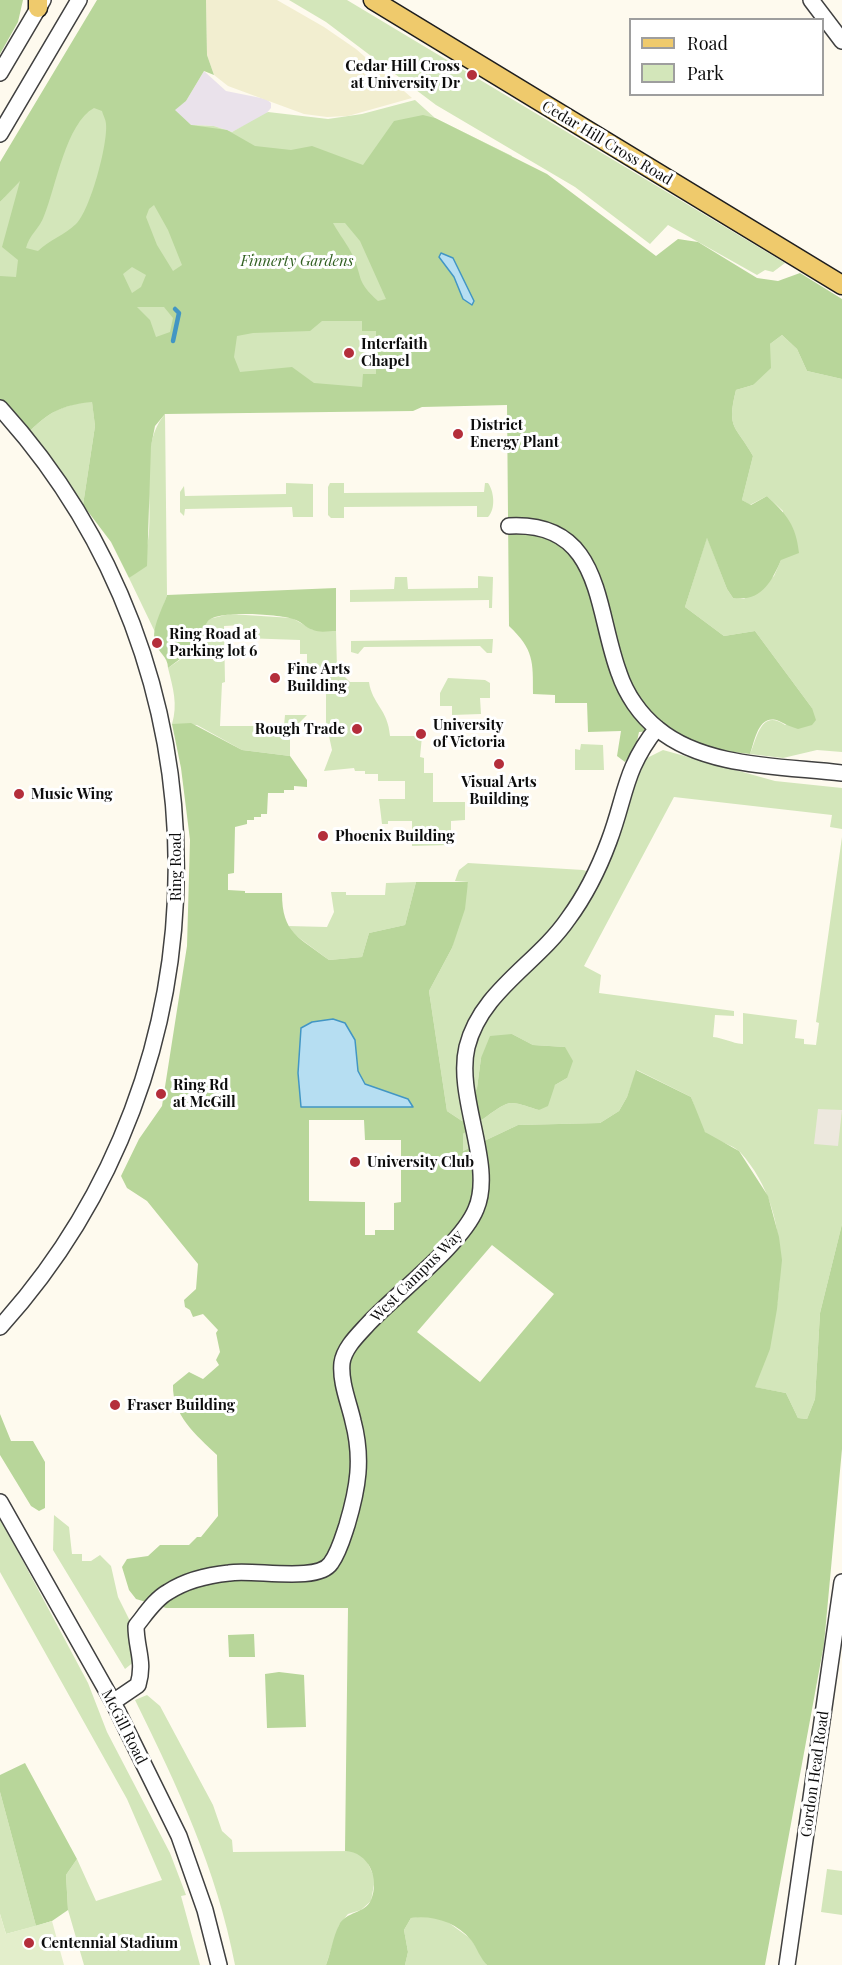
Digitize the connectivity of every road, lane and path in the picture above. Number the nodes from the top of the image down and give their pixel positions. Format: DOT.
graph roads {
  1 [pos="79,0"];
  2 [pos="373,0"];
  3 [pos="811,0"];
  4 [pos="40,3"];
  5 [pos="842,41"];
  6 [pos="0,73"];
  7 [pos="0,134"];
  8 [pos="842,285"];
  9 [pos="0,408"];
  10 [pos="509,526"];
  11 [pos="657,728"];
  12 [pos="842,773"];
  13 [pos="0,1327"];
  14 [pos="0,1502"];
  15 [pos="842,1582"];
  16 [pos="113,1702"];
  17 [pos="219,1965"];
  18 [pos="787,1965"];
  1 -- 7 [label="street"];
  2 -- 8 [label="main road, Cedar Hill Cross Road"];
  3 -- 5 [label="street"];
  4 -- 6 [label="street"];
  9 -- 13 [label="street, Ring Road"];
  10 -- 11 [label="street"];
  11 -- 12 [label="street"];
  11 -- 16 [label="street, West Campus Way"];
  14 -- 16 [label="street, McGill Road"];
  15 -- 18 [label="street, Gordon Head Road"];
  16 -- 17 [label="street, McGill Road"];
}
